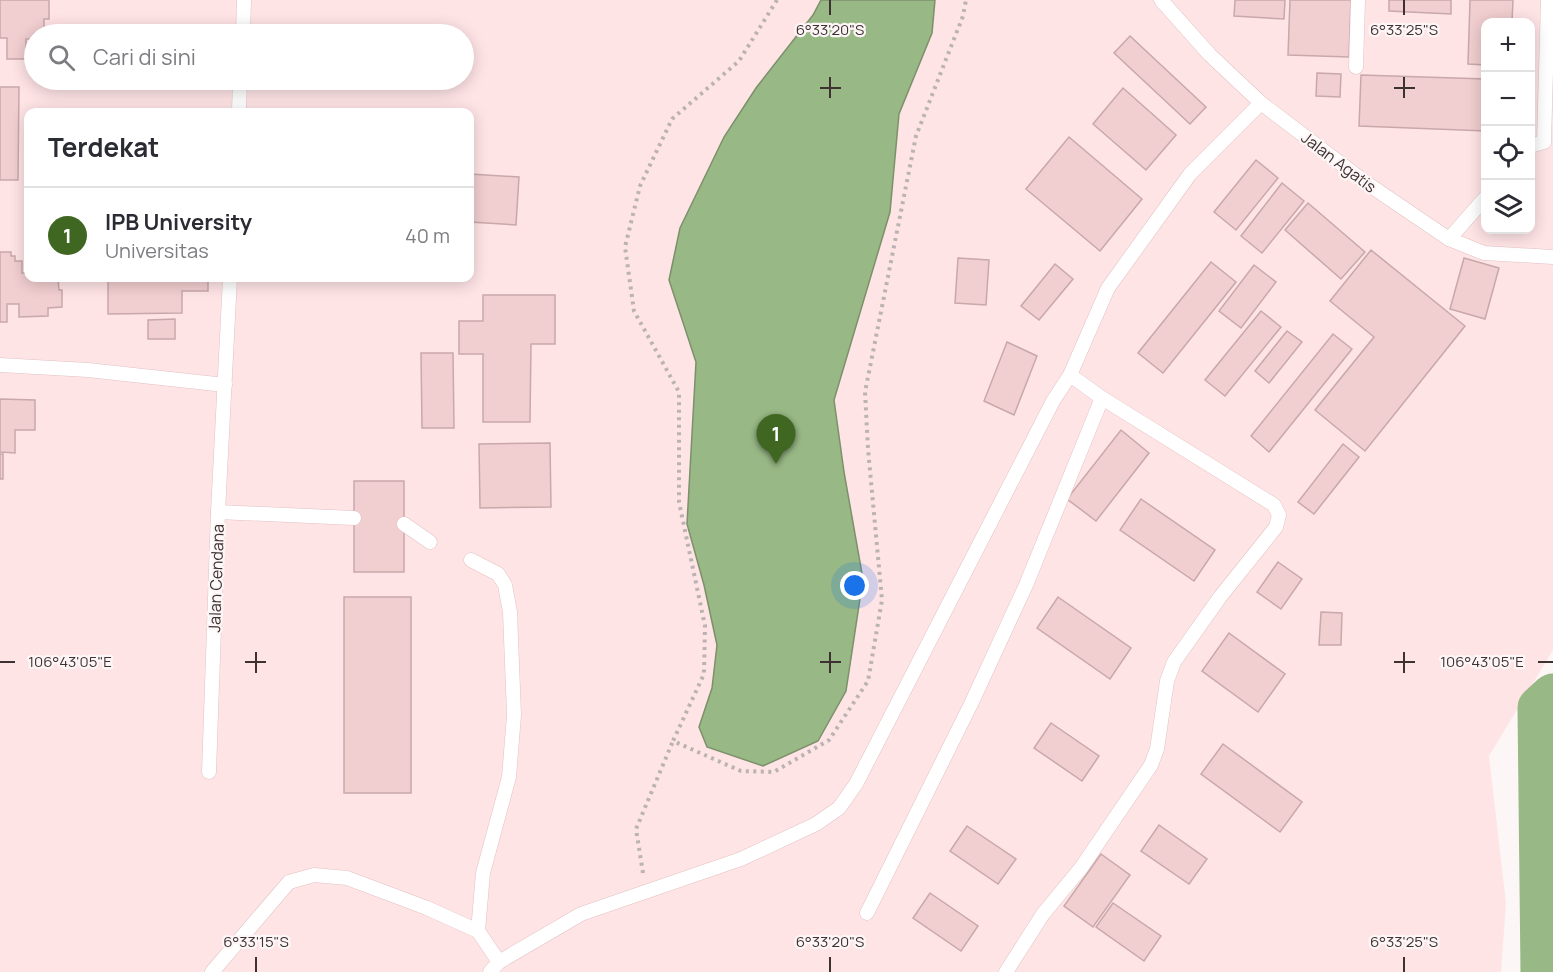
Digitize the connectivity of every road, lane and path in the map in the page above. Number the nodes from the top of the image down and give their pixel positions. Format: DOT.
graph roads {
  1 [pos="244,0"];
  2 [pos="777,0"];
  3 [pos="966,0"];
  4 [pos="1161,0"];
  5 [pos="1358,0"];
  6 [pos="1548,0"];
  7 [pos="243,24"];
  8 [pos="1356,66"];
  9 [pos="240,90"];
  10 [pos="1261,103"];
  11 [pos="239,108"];
  12 [pos="1535,145"];
  13 [pos="1481,202"];
  14 [pos="1449,239"];
  15 [pos="1553,258"];
  16 [pos="230,282"];
  17 [pos="0,365"];
  18 [pos="1070,375"];
  19 [pos="225,385"];
  20 [pos="1102,398"];
  21 [pos="218,512"];
  22 [pos="354,518"];
  23 [pos="404,524"];
  24 [pos="430,542"];
  25 [pos="471,560"];
  26 [pos="673,741"];
  27 [pos="209,772"];
  28 [pos="645,892"];
  29 [pos="867,913"];
  30 [pos="478,931"];
  31 [pos="494,967"];
  32 [pos="212,972"];
  33 [pos="1006,972"];
  1 -- 7 [label="lane"];
  2 -- 26 [label="path"];
  3 -- 26 [label="path"];
  4 -- 10 [label="lane, Jalan Agatis"];
  5 -- 8 [label="lane"];
  6 -- 12 [label="lane"];
  9 -- 11 [label="lane"];
  10 -- 14 [label="lane, Jalan Agatis"];
  10 -- 18 [label="lane"];
  13 -- 14 [label="lane"];
  14 -- 15 [label="lane, Jalan Agatis"];
  16 -- 19 [label="lane, Jalan Cendana"];
  17 -- 19 [label="lane"];
  18 -- 20 [label="lane"];
  18 -- 28 [label="lane"];
  19 -- 21 [label="lane, Jalan Cendana"];
  20 -- 29 [label="lane"];
  20 -- 33 [label="lane"];
  21 -- 22 [label="lane"];
  21 -- 27 [label="lane, Jalan Cendana"];
  23 -- 24 [label="lane"];
  25 -- 30 [label="lane"];
  26 -- 28 [label="path"];
  28 -- 31 [label="lane"];
  30 -- 31 [label="lane"];
  30 -- 32 [label="lane"];
}
